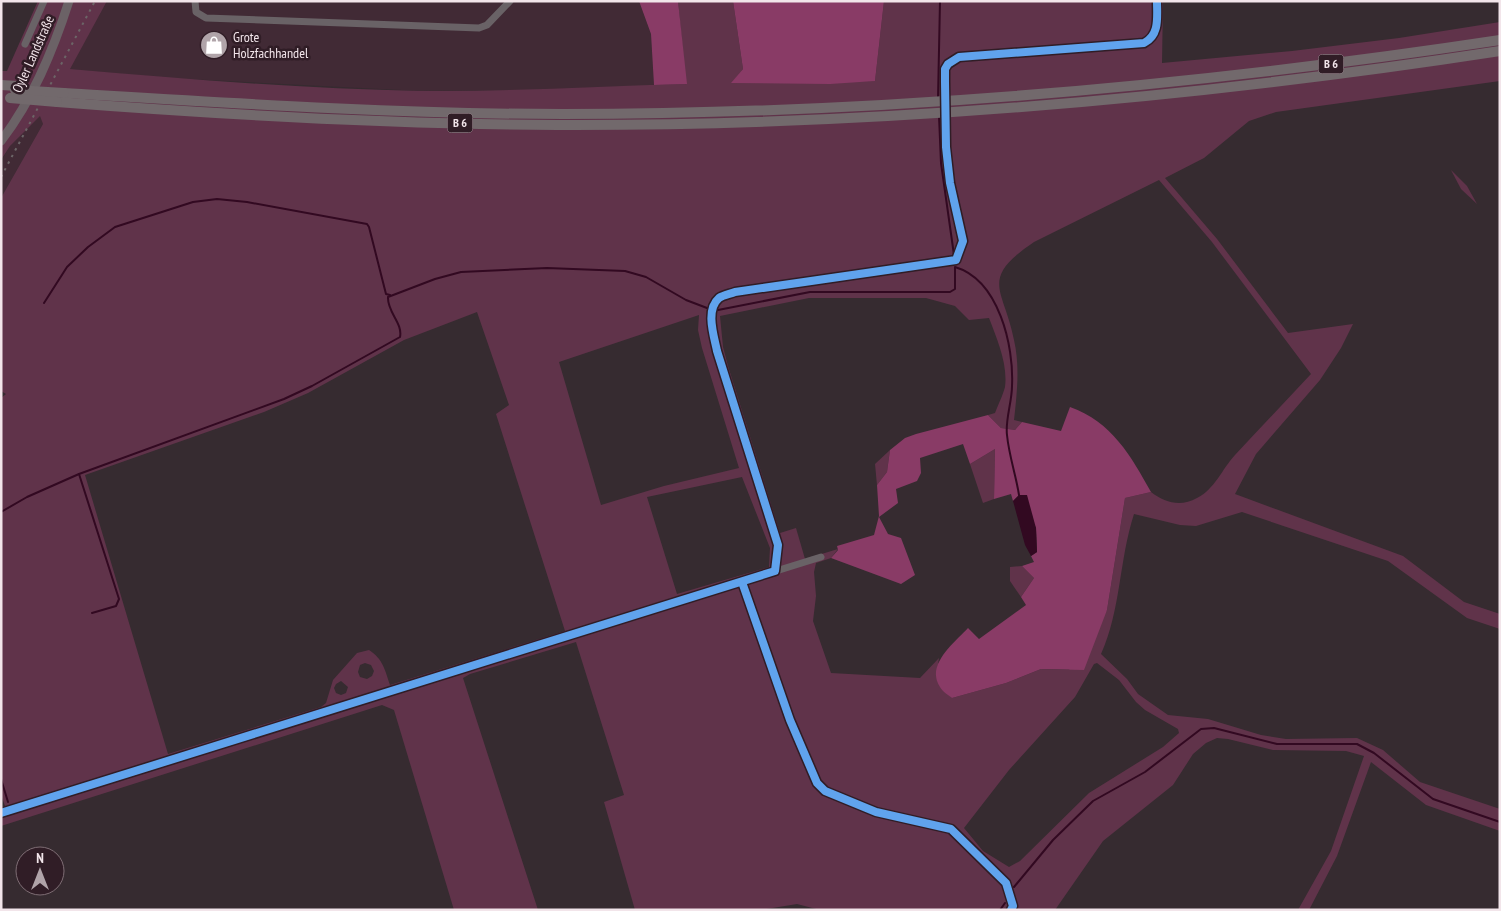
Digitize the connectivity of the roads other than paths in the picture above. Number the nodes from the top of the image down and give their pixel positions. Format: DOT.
graph roads {
  1 [pos="44,1"];
  2 [pos="69,1"];
  3 [pos="195,1"];
  4 [pos="510,1"];
  5 [pos="1500,40"];
  6 [pos="25,44"];
  7 [pos="1500,51"];
  8 [pos="1,85"];
  9 [pos="1,88"];
  10 [pos="1163,89"];
  11 [pos="11,93"];
  12 [pos="863,112"];
  13 [pos="1,141"];
  14 [pos="821,557"];
  15 [pos="1,813"];
  1 -- 6 [label="street, Oyler Landstraße"];
  2 -- 13 [label="main road, Oyler Landstraße"];
  3 -- 4 [label="street"];
  5 -- 10 [label="highway, B 6"];
  7 -- 10 [label="highway, B 6"];
  8 -- 11 [label="highway"];
  9 -- 11 [label="highway, B 6"];
  10 -- 12 [label="highway, B 6"];
  11 -- 12 [label="highway, B 6, bridge"];
  11 -- 12 [label="highway, B 6, bridge"];
  14 -- 15 [label="street"];
}
